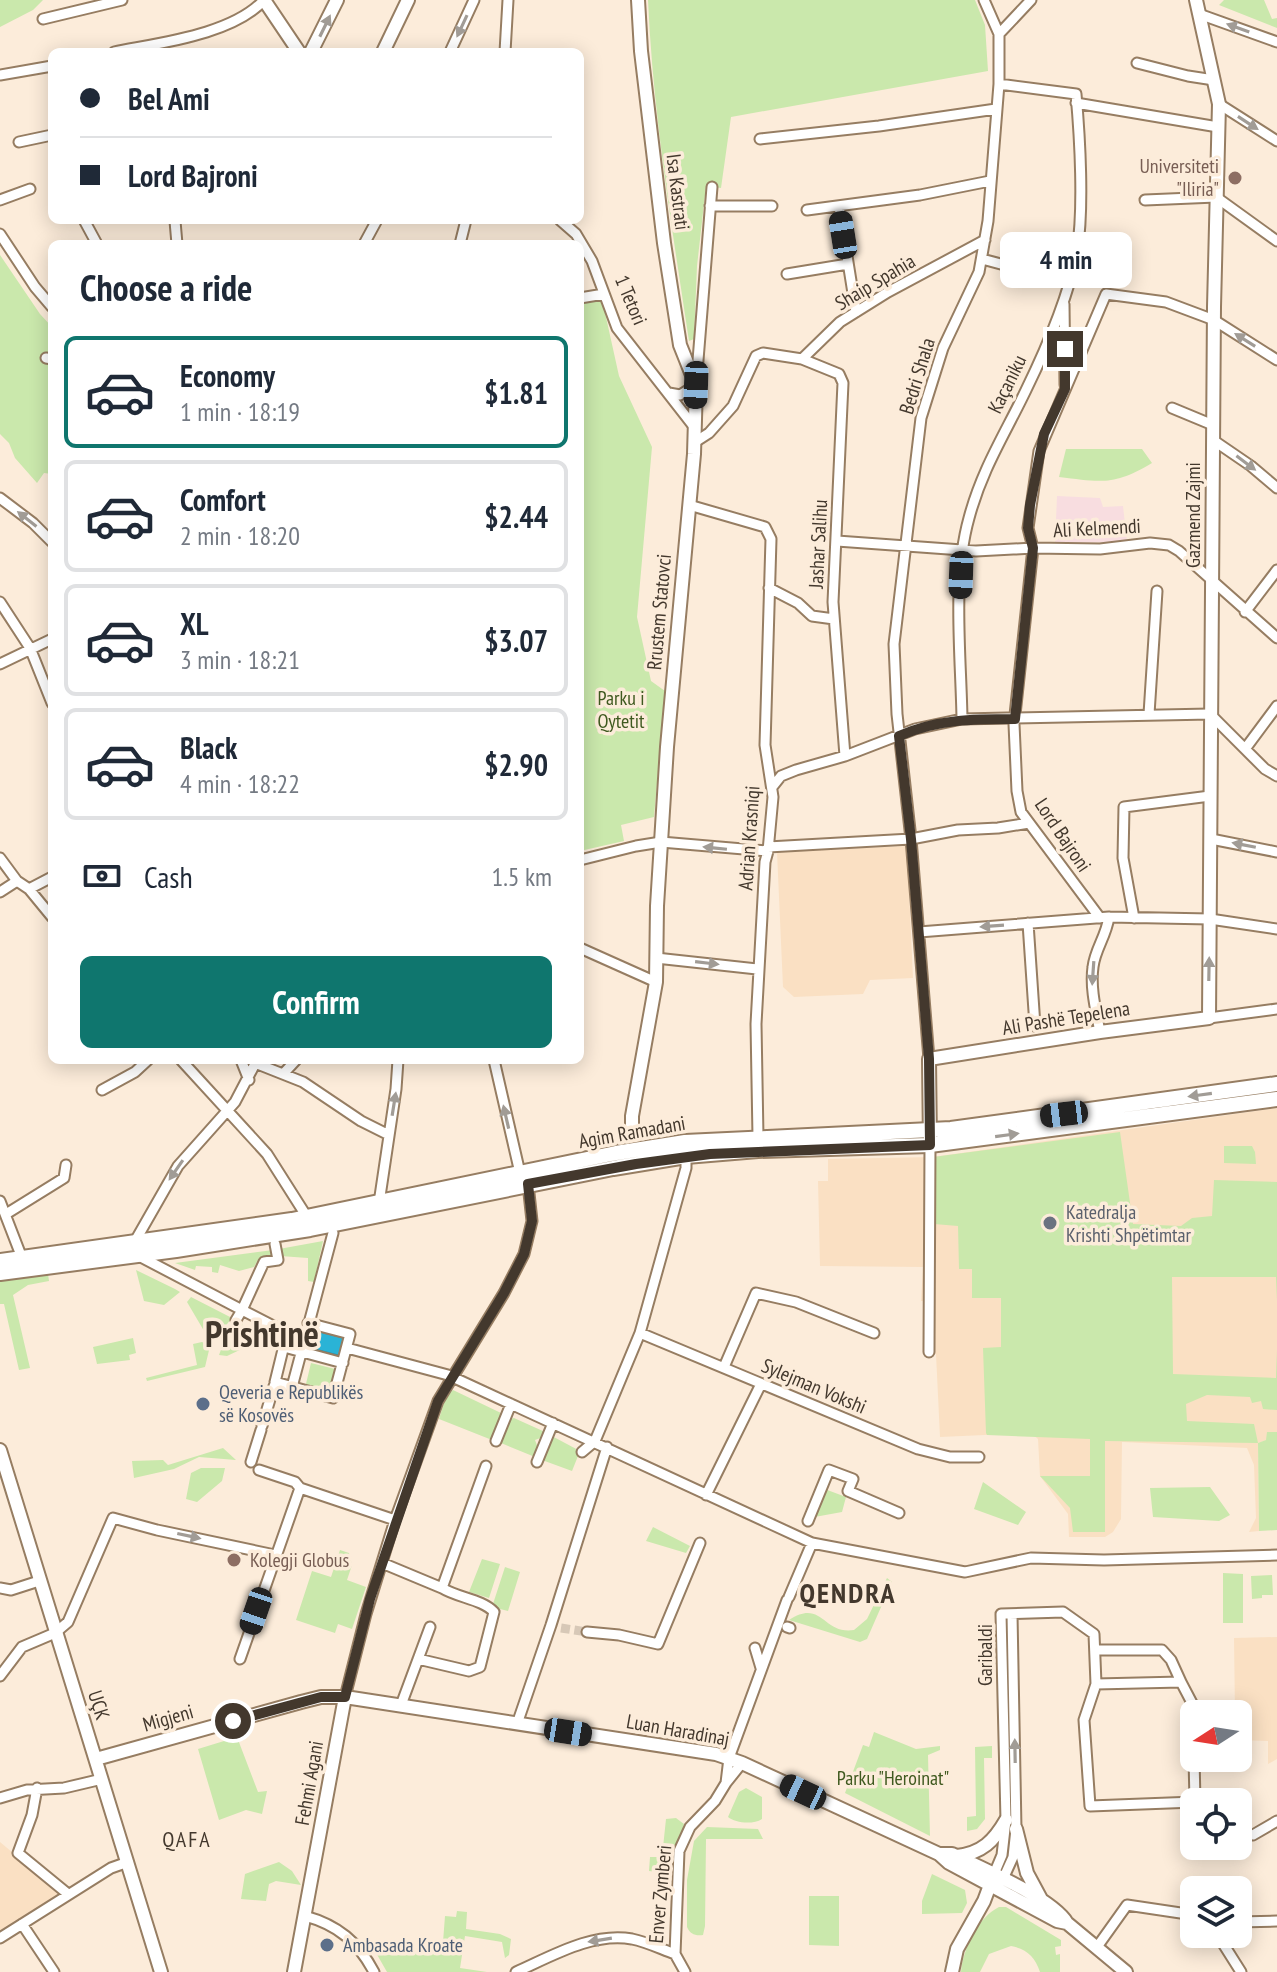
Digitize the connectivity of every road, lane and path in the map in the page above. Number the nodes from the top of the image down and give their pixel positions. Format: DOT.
graph roads {
  1 [pos="122,0"];
  2 [pos="264,0"];
  3 [pos="337,0"];
  4 [pos="408,0"];
  5 [pos="474,0"];
  6 [pos="508,0"];
  7 [pos="638,0"];
  8 [pos="984,0"];
  9 [pos="1031,0"];
  10 [pos="1196,0"];
  11 [pos="1199,14"];
  12 [pos="43,19"];
  13 [pos="999,34"];
  14 [pos="1277,42"];
  15 [pos="132,48"];
  16 [pos="296,48"];
  17 [pos="313,48"];
  18 [pos="385,48"];
  19 [pos="452,48"];
  20 [pos="505,48"];
  21 [pos="1137,63"];
  22 [pos="48,67"];
  23 [pos="0,75"];
  24 [pos="1214,80"];
  25 [pos="999,84"];
  26 [pos="1076,103"];
  27 [pos="1219,104"];
  28 [pos="996,109"];
  29 [pos="1218,127"];
  30 [pos="48,136"];
  31 [pos="760,139"];
  32 [pos="1277,141"];
  33 [pos="19,142"];
  34 [pos="990,181"];
  35 [pos="712,187"];
  36 [pos="30,189"];
  37 [pos="1216,197"];
  38 [pos="0,200"];
  39 [pos="1145,200"];
  40 [pos="710,206"];
  41 [pos="772,206"];
  42 [pos="839,206"];
  43 [pos="807,210"];
  44 [pos="565,224"];
  45 [pos="0,234"];
  46 [pos="580,240"];
  47 [pos="985,240"];
  48 [pos="1277,241"];
  49 [pos="584,246"];
  50 [pos="982,259"];
  51 [pos="848,264"];
  52 [pos="1031,272"];
  53 [pos="787,274"];
  54 [pos="604,294"];
  55 [pos="584,297"];
  56 [pos="1064,300"];
  57 [pos="48,301"];
  58 [pos="856,312"];
  59 [pos="1214,320"];
  60 [pos="802,359"];
  61 [pos="1277,360"];
  62 [pos="696,385"];
  63 [pos="1065,389"];
  64 [pos="669,393"];
  65 [pos="1172,408"];
  66 [pos="1213,425"];
  67 [pos="695,435"];
  68 [pos="1213,440"];
  69 [pos="1277,488"];
  70 [pos="0,498"];
  71 [pos="689,505"];
  72 [pos="48,538"];
  73 [pos="837,541"];
  74 [pos="905,545"];
  75 [pos="1033,548"];
  76 [pos="963,549"];
  77 [pos="1277,570"];
  78 [pos="1213,581"];
  79 [pos="769,588"];
  80 [pos="1157,591"];
  81 [pos="0,602"];
  82 [pos="1245,612"];
  83 [pos="834,619"];
  84 [pos="1277,638"];
  85 [pos="48,641"];
  86 [pos="30,648"];
  87 [pos="0,664"];
  88 [pos="48,693"];
  89 [pos="1277,706"];
  90 [pos="1149,714"];
  91 [pos="1210,714"];
  92 [pos="962,719"];
  93 [pos="1015,719"];
  94 [pos="899,736"];
  95 [pos="1245,749"];
  96 [pos="845,756"];
  97 [pos="1277,776"];
  98 [pos="773,786"];
  99 [pos="1210,796"];
  100 [pos="1029,823"];
  101 [pos="911,839"];
  102 [pos="1211,839"];
  103 [pos="661,842"];
  104 [pos="768,849"];
  105 [pos="1277,852"];
  106 [pos="0,858"];
  107 [pos="584,859"];
  108 [pos="48,879"];
  109 [pos="17,881"];
  110 [pos="29,889"];
  111 [pos="0,892"];
  112 [pos="48,912"];
  113 [pos="1104,917"];
  114 [pos="1134,918"];
  115 [pos="1210,919"];
  116 [pos="1028,923"];
  117 [pos="1277,929"];
  118 [pos="919,932"];
  119 [pos="584,950"];
  120 [pos="656,958"];
  121 [pos="757,969"];
  122 [pos="656,982"];
  123 [pos="1277,1009"];
  124 [pos="1209,1018"];
  125 [pos="1035,1026"];
  126 [pos="1100,1032"];
  127 [pos="929,1059"];
  128 [pos="144,1064"];
  129 [pos="185,1064"];
  130 [pos="243,1064"];
  131 [pos="255,1064"];
  132 [pos="263,1064"];
  133 [pos="292,1064"];
  134 [pos="398,1064"];
  135 [pos="495,1064"];
  136 [pos="284,1073"];
  137 [pos="249,1080"];
  138 [pos="1277,1084"];
  139 [pos="102,1090"];
  140 [pos="1277,1099"];
  141 [pos="227,1112"];
  142 [pos="389,1135"];
  143 [pos="758,1137"];
  144 [pos="930,1138"];
  145 [pos="633,1142"];
  146 [pos="686,1156"];
  147 [pos="66,1165"];
  148 [pos="524,1179"];
  149 [pos="0,1201"];
  150 [pos="379,1203"];
  151 [pos="6,1214"];
  152 [pos="307,1217"];
  153 [pos="333,1233"];
  154 [pos="176,1244"];
  155 [pos="275,1244"];
  156 [pos="135,1249"];
  157 [pos="22,1258"];
  158 [pos="0,1261"];
  159 [pos="0,1273"];
  160 [pos="242,1310"];
  161 [pos="236,1320"];
  162 [pos="308,1323"];
  163 [pos="287,1333"];
  164 [pos="640,1333"];
  165 [pos="874,1333"];
  166 [pos="305,1338"];
  167 [pos="284,1347"];
  168 [pos="347,1348"];
  169 [pos="301,1352"];
  170 [pos="929,1352"];
  171 [pos="343,1363"];
  172 [pos="724,1367"];
  173 [pos="453,1378"];
  174 [pos="761,1384"];
  175 [pos="274,1386"];
  176 [pos="292,1387"];
  177 [pos="511,1404"];
  178 [pos="553,1423"];
  179 [pos="496,1441"];
  180 [pos="595,1441"];
  181 [pos="607,1447"];
  182 [pos="0,1450"];
  183 [pos="582,1452"];
  184 [pos="979,1457"];
  185 [pos="537,1462"];
  186 [pos="486,1466"];
  187 [pos="300,1488"];
  188 [pos="706,1495"];
  189 [pos="899,1513"];
  190 [pos="395,1520"];
  191 [pos="808,1521"];
  192 [pos="700,1543"];
  193 [pos="812,1543"];
  194 [pos="275,1555"];
  195 [pos="1277,1555"];
  196 [pos="382,1563"];
  197 [pos="39,1581"];
  198 [pos="0,1588"];
  199 [pos="442,1588"];
  200 [pos="1012,1614"];
  201 [pos="430,1627"];
  202 [pos="587,1632"];
  203 [pos="55,1633"];
  204 [pos="765,1639"];
  205 [pos="755,1648"];
  206 [pos="1096,1650"];
  207 [pos="767,1654"];
  208 [pos="240,1659"];
  209 [pos="418,1659"];
  210 [pos="762,1669"];
  211 [pos="0,1676"];
  212 [pos="1181,1682"];
  213 [pos="1096,1684"];
  214 [pos="345,1697"];
  215 [pos="401,1705"];
  216 [pos="517,1724"];
  217 [pos="729,1758"];
  218 [pos="96,1759"];
  219 [pos="742,1763"];
  220 [pos="102,1779"];
  221 [pos="726,1783"];
  222 [pos="37,1788"];
  223 [pos="1195,1788"];
  224 [pos="0,1798"];
  225 [pos="1180,1803"];
  226 [pos="1006,1820"];
  227 [pos="1277,1821"];
  228 [pos="1016,1829"];
  229 [pos="1253,1835"];
  230 [pos="939,1854"];
  231 [pos="957,1856"];
  232 [pos="128,1862"];
  233 [pos="996,1881"];
  234 [pos="68,1894"];
  235 [pos="1042,1902"];
  236 [pos="1180,1913"];
  237 [pos="305,1916"];
  238 [pos="1277,1921"];
  239 [pos="1252,1922"];
  240 [pos="1067,1923"];
  241 [pos="22,1924"];
  242 [pos="0,1938"];
  243 [pos="1097,1947"];
  244 [pos="1226,1948"];
  245 [pos="675,1954"];
  246 [pos="54,1972"];
  247 [pos="161,1972"];
  248 [pos="294,1972"];
  249 [pos="374,1972"];
  250 [pos="516,1972"];
  251 [pos="685,1972"];
  252 [pos="952,1972"];
  253 [pos="1126,1972"];
  254 [pos="1241,1972"];
  1 -- 12 [label="street"];
  2 -- 15 [label="street"];
  2 -- 16 [label="street"];
  17 -- 3 [label="street, one-way"];
  4 -- 18 [label="street"];
  5 -- 19 [label="street, one-way"];
  6 -- 20 [label="street"];
  7 -- 62 [label="street, Isa Kastrati"];
  8 -- 13 [label="street"];
  9 -- 13 [label="street"];
  10 -- 11 [label="street, Gazmend Zajmi"];
  14 -- 11 [label="street, one-way"];
  11 -- 24 [label="street, Gazmend Zajmi"];
  13 -- 25 [label="street, Bedri Shala"];
  21 -- 24 [label="street"];
  22 -- 23 [label="street"];
  24 -- 27 [label="street, Gazmend Zajmi"];
  25 -- 26 [label="street"];
  25 -- 28 [label="street, Bedri Shala"];
  26 -- 29 [label="street"];
  26 -- 56 [label="street, Kaçaniku"];
  27 -- 29 [label="street, Gazmend Zajmi"];
  27 -- 32 [label="street, one-way"];
  28 -- 31 [label="street"];
  28 -- 34 [label="street, Bedri Shala"];
  29 -- 37 [label="street, Gazmend Zajmi"];
  30 -- 33 [label="street"];
  34 -- 42 [label="street"];
  34 -- 47 [label="street, Bedri Shala"];
  35 -- 40 [label="street, Rrustem Statovci"];
  36 -- 38 [label="street"];
  37 -- 39 [label="street"];
  37 -- 48 [label="street"];
  37 -- 59 [label="street, Gazmend Zajmi"];
  40 -- 41 [label="street"];
  40 -- 62 [label="street, Rrustem Statovci"];
  42 -- 43 [label="street"];
  42 -- 51 [label="street"];
  44 -- 46 [label="street, 1 Tetori"];
  45 -- 57 [label="street"];
  47 -- 50 [label="street, Bedri Shala"];
  47 -- 58 [label="street, Shaip Spahia"];
  49 -- 54 [label="street, 1 Tetori"];
  50 -- 52 [label="street"];
  50 -- 74 [label="street, Bedri Shala"];
  51 -- 53 [label="street"];
  51 -- 58 [label="street"];
  54 -- 55 [label="street"];
  54 -- 64 [label="street, 1 Tetori"];
  56 -- 63 [label="street, Lord Bajroni"];
  56 -- 76 [label="street, Kaçaniku"];
  58 -- 60 [label="street, Shaip Spahia"];
  61 -- 59 [label="street, one-way"];
  59 -- 63 [label="street, Lord Bajroni"];
  59 -- 66 [label="street, Gazmend Zajmi"];
  60 -- 67 [label="street"];
  60 -- 73 [label="street, Jashar Salihu"];
  62 -- 64 [label="street"];
  62 -- 67 [label="street, Rrustem Statovci"];
  63 -- 75 [label="street, Lord Bajroni"];
  64 -- 67 [label="street, 1 Tetori"];
  65 -- 66 [label="street"];
  66 -- 68 [label="street, Gazmend Zajmi"];
  67 -- 71 [label="street, Rrustem Statovci"];
  68 -- 69 [label="street, one-way"];
  68 -- 78 [label="street, Gazmend Zajmi"];
  72 -- 70 [label="street, one-way"];
  71 -- 79 [label="street, Adrian Krasniqi"];
  71 -- 103 [label="street, Rrustem Statovci"];
  73 -- 74 [label="street, Ali Kelmendi"];
  73 -- 83 [label="street, Jashar Salihu"];
  74 -- 76 [label="street, Ali Kelmendi"];
  74 -- 94 [label="street, Bedri Shala"];
  75 -- 76 [label="street, Ali Kelmendi"];
  75 -- 78 [label="street, Ali Kelmendi"];
  75 -- 93 [label="street, Lord Bajroni"];
  76 -- 92 [label="street, Kaçaniku"];
  77 -- 82 [label="street"];
  78 -- 82 [label="street, Ali Kelmendi"];
  78 -- 91 [label="street, Gazmend Zajmi"];
  79 -- 83 [label="street"];
  79 -- 98 [label="street, Adrian Krasniqi"];
  80 -- 90 [label="street"];
  81 -- 86 [label="street"];
  82 -- 84 [label="street, Ali Kelmendi"];
  83 -- 96 [label="street, Jashar Salihu"];
  85 -- 86 [label="street"];
  86 -- 87 [label="street"];
  86 -- 88 [label="street"];
  89 -- 95 [label="street"];
  90 -- 91 [label="street"];
  90 -- 93 [label="street"];
  91 -- 95 [label="street"];
  91 -- 99 [label="street, Gazmend Zajmi"];
  92 -- 93 [label="street"];
  92 -- 94 [label="street"];
  93 -- 100 [label="street, Lord Bajroni"];
  94 -- 96 [label="street"];
  94 -- 101 [label="street, Bedri Shala"];
  95 -- 97 [label="street"];
  96 -- 98 [label="street"];
  98 -- 104 [label="street, Adrian Krasniqi"];
  99 -- 102 [label="street, Gazmend Zajmi"];
  99 -- 114 [label="street"];
  100 -- 101 [label="street"];
  100 -- 113 [label="street, Lord Bajroni"];
  101 -- 104 [label="street"];
  101 -- 118 [label="street, Bedri Shala"];
  105 -- 102 [label="street, one-way"];
  102 -- 115 [label="street, Gazmend Zajmi"];
  104 -- 103 [label="street, one-way"];
  103 -- 107 [label="street"];
  103 -- 120 [label="street, Rrustem Statovci"];
  104 -- 121 [label="street, Adrian Krasniqi"];
  106 -- 109 [label="street"];
  108 -- 110 [label="street"];
  109 -- 110 [label="street"];
  109 -- 111 [label="street"];
  110 -- 112 [label="street"];
  113 -- 114 [label="street"];
  113 -- 116 [label="street"];
  113 -- 126 [label="street, one-way"];
  114 -- 115 [label="street"];
  115 -- 117 [label="street"];
  124 -- 115 [label="street, Gazmend Zajmi, one-way"];
  116 -- 118 [label="street, one-way"];
  116 -- 125 [label="street"];
  118 -- 127 [label="street, Bedri Shala"];
  119 -- 122 [label="street"];
  120 -- 121 [label="street, one-way"];
  120 -- 122 [label="street, Rrustem Statovci"];
  121 -- 143 [label="street, Adrian Krasniqi"];
  122 -- 145 [label="street, Rrustem Statovci"];
  123 -- 124 [label="street"];
  124 -- 126 [label="street, Ali Pashë Tepelena"];
  126 -- 127 [label="street, Ali Pashë Tepelena"];
  127 -- 144 [label="street"];
  128 -- 139 [label="street"];
  129 -- 141 [label="street"];
  130 -- 137 [label="street"];
  131 -- 137 [label="street"];
  132 -- 136 [label="street"];
  133 -- 136 [label="street"];
  142 -- 134 [label="street, one-way"];
  148 -- 135 [label="street, Fehmi Agani, one-way"];
  136 -- 142 [label="street"];
  137 -- 141 [label="street"];
  138 -- 144 [label="main road, Agim Ramadani, one-way"];
  144 -- 140 [label="main road, Agim Ramadani, one-way"];
  141 -- 152 [label="street"];
  141 -- 156 [label="street, one-way"];
  142 -- 150 [label="street"];
  143 -- 144 [label="main road, Agim Ramadani"];
  143 -- 145 [label="main road, Agim Ramadani"];
  144 -- 146 [label="main road, Agim Ramadani"];
  144 -- 170 [label="street"];
  145 -- 148 [label="main road, Agim Ramadani"];
  146 -- 148 [label="main road, Agim Ramadani"];
  146 -- 164 [label="street"];
  147 -- 151 [label="street"];
  148 -- 150 [label="main road, Agim Ramadani"];
  148 -- 154 [label="main road, Agim Ramadani"];
  148 -- 173 [label="street, Fehmi Agani"];
  149 -- 151 [label="street"];
  150 -- 152 [label="main road, Agim Ramadani"];
  151 -- 157 [label="street"];
  152 -- 154 [label="main road, Agim Ramadani"];
  153 -- 162 [label="street"];
  154 -- 156 [label="main road, Agim Ramadani"];
  155 -- 160 [label="street"];
  156 -- 157 [label="main road, Agim Ramadani"];
  156 -- 159 [label="main road, Agim Ramadani"];
  156 -- 160 [label="street"];
  157 -- 158 [label="main road, Agim Ramadani"];
  160 -- 161 [label="street"];
  160 -- 163 [label="street"];
  162 -- 166 [label="street"];
  162 -- 168 [label="street"];
  163 -- 166 [label="street"];
  163 -- 167 [label="street"];
  164 -- 172 [label="street, Sylejman Vokshi"];
  164 -- 180 [label="street"];
  165 -- 172 [label="street"];
  166 -- 169 [label="street"];
  167 -- 169 [label="street"];
  167 -- 176 [label="street"];
  168 -- 171 [label="street"];
  168 -- 173 [label="street"];
  169 -- 171 [label="street"];
  169 -- 176 [label="street"];
  171 -- 176 [label="street"];
  172 -- 174 [label="street, Sylejman Vokshi"];
  173 -- 177 [label="street"];
  173 -- 190 [label="street, Fehmi Agani"];
  174 -- 184 [label="street, Sylejman Vokshi"];
  174 -- 188 [label="street"];
  175 -- 187 [label="street"];
  177 -- 178 [label="street"];
  177 -- 179 [label="street"];
  178 -- 180 [label="street"];
  178 -- 185 [label="street"];
  180 -- 181 [label="street"];
  180 -- 183 [label="street"];
  181 -- 188 [label="street"];
  181 -- 216 [label="street"];
  182 -- 197 [label="street, UÇK"];
  186 -- 199 [label="street"];
  187 -- 190 [label="street"];
  187 -- 194 [label="street"];
  188 -- 193 [label="street"];
  189 -- 191 [label="street"];
  190 -- 196 [label="street, Fehmi Agani"];
  192 -- 202 [label="street"];
  193 -- 195 [label="street"];
  193 -- 207 [label="street"];
  203 -- 194 [label="street, one-way"];
  194 -- 208 [label="street"];
  196 -- 199 [label="street"];
  196 -- 214 [label="street, Fehmi Agani"];
  197 -- 198 [label="street"];
  197 -- 203 [label="street, UÇK"];
  199 -- 209 [label="street"];
  200 -- 206 [label="street"];
  200 -- 226 [label="street, Garibaldi"];
  228 -- 200 [label="street, Garibaldi, one-way"];
  201 -- 209 [label="street"];
  203 -- 211 [label="street"];
  203 -- 218 [label="street, UÇK"];
  204 -- 207 [label="street"];
  205 -- 210 [label="street"];
  206 -- 212 [label="street"];
  206 -- 213 [label="street"];
  207 -- 210 [label="street"];
  209 -- 215 [label="street"];
  210 -- 217 [label="street"];
  212 -- 213 [label="street"];
  212 -- 223 [label="street"];
  213 -- 225 [label="street"];
  214 -- 215 [label="street, Luan Haradinaj"];
  214 -- 218 [label="street, Migjeni"];
  214 -- 237 [label="street, Fehmi Agani"];
  215 -- 216 [label="street, Luan Haradinaj"];
  216 -- 217 [label="street, Luan Haradinaj"];
  217 -- 219 [label="street, Luan Haradinaj"];
  217 -- 221 [label="street"];
  218 -- 220 [label="street, UÇK"];
  219 -- 221 [label="street, Enver Zymberi"];
  219 -- 230 [label="street, Luan Haradinaj"];
  220 -- 222 [label="street"];
  220 -- 232 [label="street, UÇK"];
  221 -- 245 [label="street, Enver Zymberi"];
  222 -- 224 [label="street"];
  222 -- 234 [label="street"];
  226 -- 231 [label="street"];
  226 -- 233 [label="street, Garibaldi"];
  227 -- 229 [label="street"];
  228 -- 233 [label="street, Garibaldi"];
  228 -- 235 [label="street"];
  230 -- 231 [label="street, Luan Haradinaj"];
  230 -- 233 [label="street, Luan Haradinaj"];
  231 -- 233 [label="street, Luan Haradinaj"];
  232 -- 234 [label="street"];
  232 -- 247 [label="street, UÇK"];
  233 -- 235 [label="street"];
  233 -- 240 [label="street"];
  233 -- 252 [label="street"];
  234 -- 241 [label="street"];
  235 -- 240 [label="street"];
  236 -- 243 [label="street"];
  237 -- 248 [label="street, Fehmi Agani"];
  237 -- 249 [label="street"];
  238 -- 239 [label="street"];
  240 -- 243 [label="street"];
  241 -- 242 [label="street"];
  241 -- 246 [label="street"];
  243 -- 253 [label="street"];
  244 -- 254 [label="street"];
  245 -- 250 [label="street, Enver Zymberi, one-way"];
  245 -- 251 [label="street"];
}
